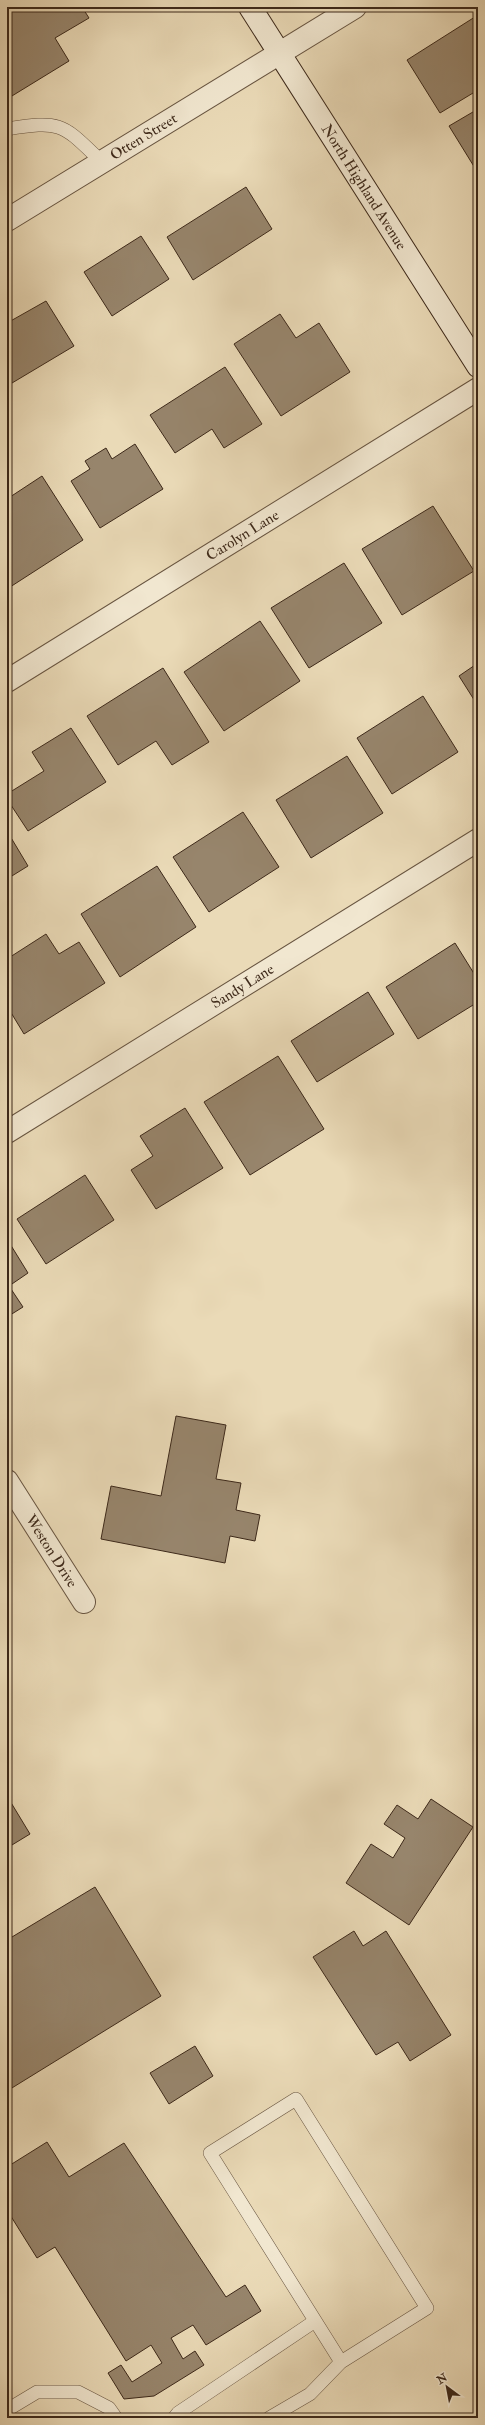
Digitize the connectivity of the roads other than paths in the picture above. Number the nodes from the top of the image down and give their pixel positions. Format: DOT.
graph roads {
  1 [pos="250,7"];
  2 [pos="355,7"];
  3 [pos="280,53"];
  4 [pos="7,129"];
  5 [pos="102,162"];
  6 [pos="7,220"];
  7 [pos="478,366"];
  8 [pos="478,389"];
  9 [pos="7,681"];
  10 [pos="478,840"];
  11 [pos="7,1132"];
  12 [pos="7,1481"];
  13 [pos="84,1602"];
  14 [pos="314,2321"];
  15 [pos="341,2362"];
  16 [pos="7,2410"];
  17 [pos="116,2418"];
  18 [pos="174,2418"];
  19 [pos="269,2418"];
  1 -- 3 [label="street, North Highland Avenue"];
  2 -- 3 [label="street, Otten Street"];
  3 -- 5 [label="street, Otten Street"];
  3 -- 7 [label="street, North Highland Avenue"];
  4 -- 5 [label="lane"];
  5 -- 6 [label="street, Otten Street"];
  8 -- 9 [label="street, Carolyn Lane"];
  10 -- 11 [label="street, Sandy Lane"];
  12 -- 13 [label="street, Weston Drive"];
  14 -- 15 [label="lane"];
  14 -- 15 [label="lane"];
  14 -- 18 [label="lane"];
  15 -- 19 [label="lane"];
  16 -- 17 [label="lane"];
}
